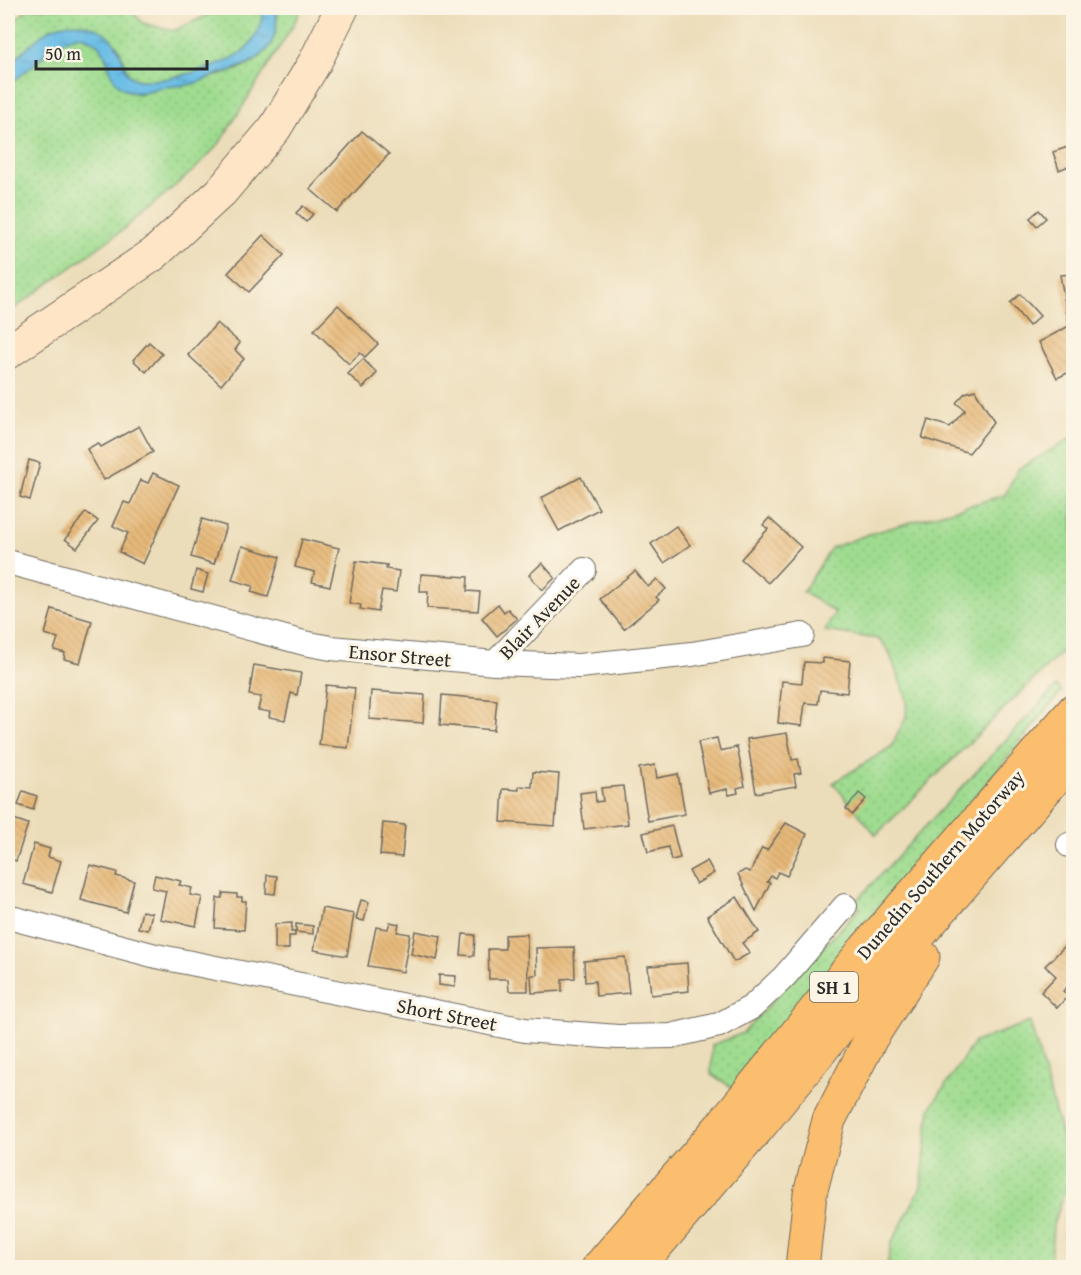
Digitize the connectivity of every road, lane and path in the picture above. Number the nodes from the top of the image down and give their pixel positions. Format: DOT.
graph roads {
  1 [pos="322,8"];
  2 [pos="342,8"];
  3 [pos="8,331"];
  4 [pos="8,352"];
  5 [pos="8,562"];
  6 [pos="584,570"];
  7 [pos="802,635"];
  8 [pos="495,663"];
  9 [pos="1074,710"];
  10 [pos="1074,757"];
  11 [pos="973,873"];
  12 [pos="845,906"];
  13 [pos="8,917"];
  14 [pos="598,1268"];
  15 [pos="638,1268"];
  16 [pos="802,1268"];
  1 -- 3 [label="main road"];
  2 -- 4 [label="main road"];
  5 -- 8 [label="street, Ensor Street"];
  6 -- 8 [label="street, Blair Avenue"];
  7 -- 8 [label="street, Ensor Street"];
  9 -- 14 [label="highway, Dunedin Southern Motorway / SH 1"];
  10 -- 11 [label="highway, Dunedin Southern Motorway / SH 1"];
  11 -- 15 [label="highway, Dunedin Southern Motorway / SH 1"];
  11 -- 16 [label="highway"];
  12 -- 13 [label="street, Short Street"];
}
